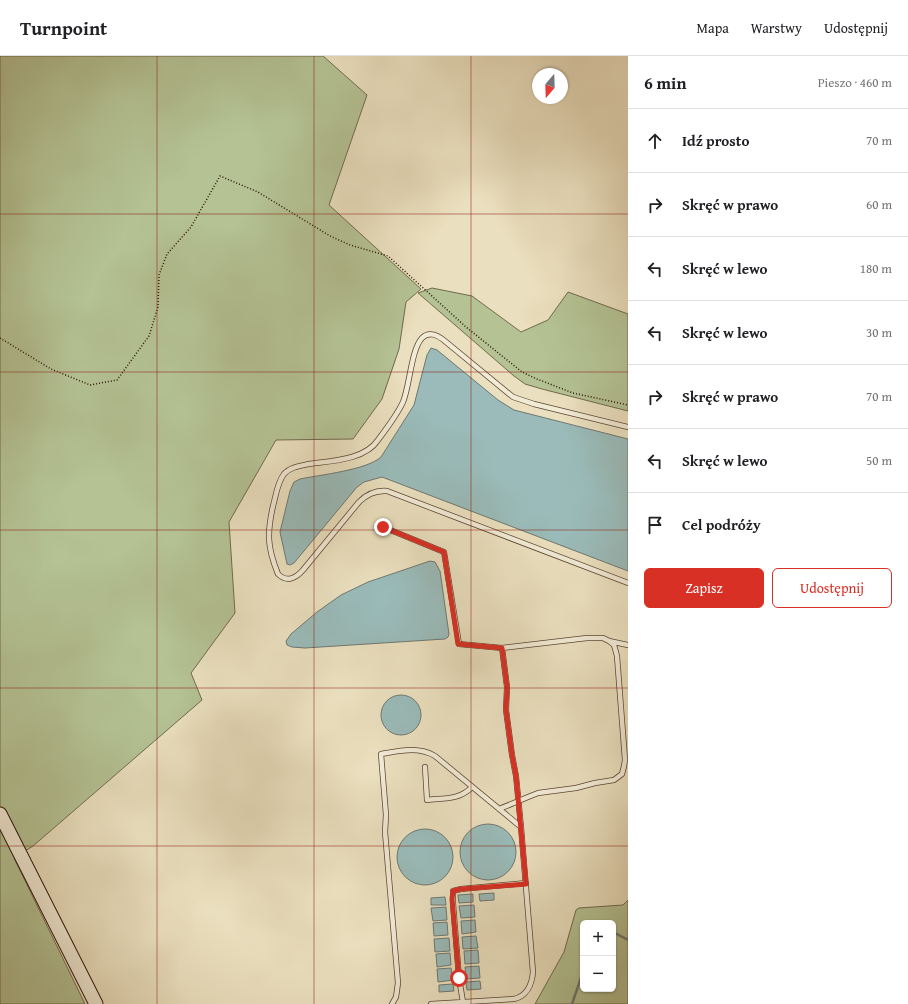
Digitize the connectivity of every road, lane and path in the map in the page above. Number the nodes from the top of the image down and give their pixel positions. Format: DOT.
graph roads {
  1 [pos="0,338"];
  2 [pos="628,405"];
  3 [pos="628,427"];
  4 [pos="383,527"];
  5 [pos="628,583"];
  6 [pos="610,641"];
  7 [pos="628,645"];
  8 [pos="502,648"];
  9 [pos="626,764"];
  10 [pos="425,768"];
  11 [pos="472,787"];
  12 [pos="519,801"];
  13 [pos="500,809"];
  14 [pos="0,814"];
  15 [pos="521,827"];
  16 [pos="526,884"];
  17 [pos="463,1002"];
  18 [pos="508,1002"];
  19 [pos="394,1003"];
  20 [pos="96,1004"];
  21 [pos="431,1004"];
  1 -- 2 [label="path"];
  3 -- 5 [label="lane"];
  4 -- 8 [label="lane"];
  6 -- 7 [label="lane"];
  6 -- 8 [label="lane"];
  6 -- 9 [label="lane"];
  8 -- 12 [label="lane"];
  9 -- 12 [label="lane"];
  10 -- 11 [label="lane"];
  11 -- 13 [label="lane"];
  11 -- 19 [label="lane"];
  12 -- 13 [label="lane"];
  12 -- 15 [label="lane"];
  13 -- 15 [label="lane"];
  14 -- 20 [label="street"];
  15 -- 16 [label="lane"];
  16 -- 17 [label="lane"];
  16 -- 18 [label="lane"];
  17 -- 18 [label="lane"];
  17 -- 21 [label="lane"];
}
